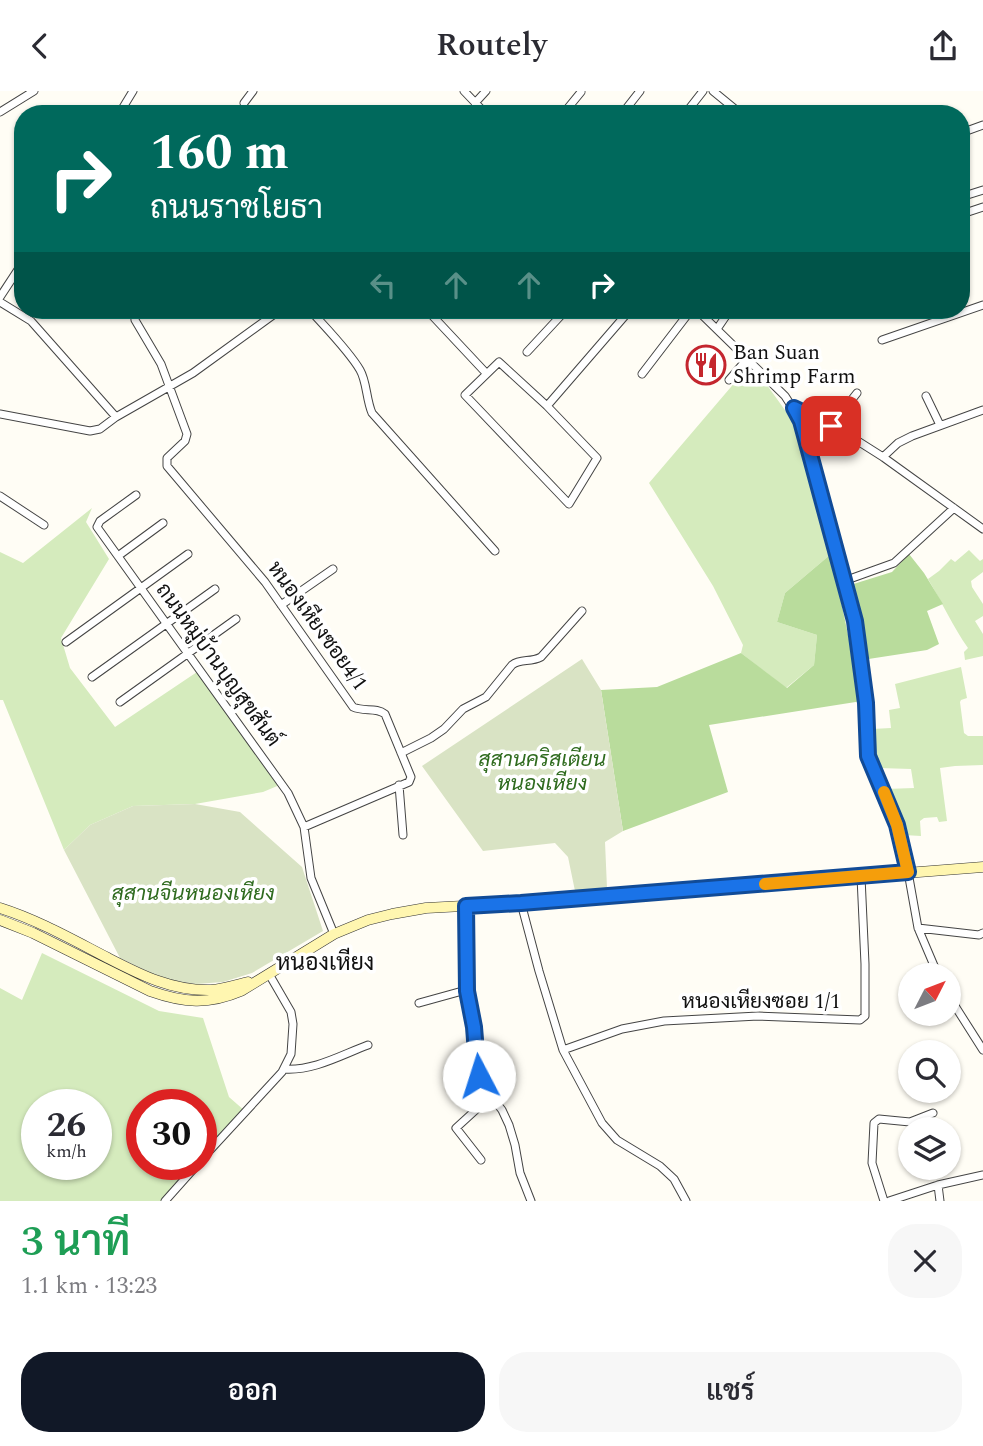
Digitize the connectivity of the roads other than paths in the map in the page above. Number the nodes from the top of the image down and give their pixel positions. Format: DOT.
graph roads {
  1 [pos="34,91"];
  2 [pos="253,91"];
  3 [pos="464,91"];
  4 [pos="486,91"];
  5 [pos="640,91"];
  6 [pos="703,91"];
  7 [pos="713,91"];
  8 [pos="244,103"];
  9 [pos="475,103"];
  10 [pos="629,105"];
  11 [pos="692,105"];
  12 [pos="730,105"];
  13 [pos="0,112"];
  14 [pos="14,276"];
  15 [pos="0,299"];
  16 [pos="28,319"];
  17 [pos="135,319"];
  18 [pos="268,319"];
  19 [pos="318,319"];
  20 [pos="435,319"];
  21 [pos="558,319"];
  22 [pos="622,319"];
  23 [pos="684,319"];
  24 [pos="706,319"];
  25 [pos="724,319"];
  26 [pos="943,319"];
  27 [pos="717,329"];
  28 [pos="883,340"];
  29 [pos="527,352"];
  30 [pos="748,358"];
  31 [pos="486,373"];
  32 [pos="642,374"];
  33 [pos="729,380"];
  34 [pos="170,387"];
  35 [pos="857,393"];
  36 [pos="926,396"];
  37 [pos="547,405"];
  38 [pos="794,408"];
  39 [pos="983,410"];
  40 [pos="0,414"];
  41 [pos="116,417"];
  42 [pos="940,425"];
  43 [pos="831,426"];
  44 [pos="883,457"];
  45 [pos="136,495"];
  46 [pos="0,496"];
  47 [pos="954,507"];
  48 [pos="163,523"];
  49 [pos="44,525"];
  50 [pos="983,529"];
  51 [pos="495,551"];
  52 [pos="188,554"];
  53 [pos="118,556"];
  54 [pos="333,569"];
  55 [pos="844,581"];
  56 [pos="141,588"];
  57 [pos="215,589"];
  58 [pos="281,605"];
  59 [pos="582,611"];
  60 [pos="236,619"];
  61 [pos="166,624"];
  62 [pos="66,642"];
  63 [pos="188,654"];
  64 [pos="92,677"];
  65 [pos="120,702"];
  66 [pos="401,753"];
  67 [pos="399,785"];
  68 [pos="304,827"];
  69 [pos="403,835"];
  70 [pos="983,867"];
  71 [pos="908,872"];
  72 [pos="861,877"];
  73 [pos="521,903"];
  74 [pos="466,906"];
  75 [pos="0,908"];
  76 [pos="0,920"];
  77 [pos="918,927"];
  78 [pos="983,933"];
  79 [pos="334,934"];
  80 [pos="933,963"];
  81 [pos="269,974"];
  82 [pos="154,980"];
  83 [pos="258,980"];
  84 [pos="150,991"];
  85 [pos="467,991"];
  86 [pos="419,1003"];
  87 [pos="961,1015"];
  88 [pos="368,1045"];
  89 [pos="563,1050"];
  90 [pos="983,1050"];
  91 [pos="285,1069"];
  92 [pos="491,1096"];
  93 [pos="933,1113"];
  94 [pos="217,1143"];
  95 [pos="481,1160"];
  96 [pos="983,1175"];
  97 [pos="184,1180"];
  98 [pos="938,1185"];
  99 [pos="165,1201"];
  100 [pos="531,1201"];
  101 [pos="686,1201"];
  102 [pos="886,1201"];
  103 [pos="940,1201"];
  1 -- 13 [label="street"];
  2 -- 8 [label="street"];
  3 -- 9 [label="street"];
  4 -- 9 [label="street"];
  5 -- 10 [label="street"];
  6 -- 11 [label="street"];
  7 -- 12 [label="street"];
  14 -- 15 [label="street"];
  16 -- 41 [label="street"];
  17 -- 34 [label="street"];
  18 -- 34 [label="street"];
  19 -- 51 [label="street"];
  20 -- 31 [label="street"];
  21 -- 29 [label="street"];
  22 -- 37 [label="street"];
  23 -- 32 [label="street"];
  24 -- 27 [label="street"];
  25 -- 27 [label="street"];
  26 -- 28 [label="street"];
  27 -- 30 [label="street"];
  30 -- 33 [label="street"];
  30 -- 38 [label="street"];
  31 -- 37 [label="street"];
  31 -- 37 [label="street"];
  34 -- 41 [label="street"];
  34 -- 58 [label="street, หนองเหียงซอย4/1"];
  35 -- 43 [label="street"];
  36 -- 42 [label="street"];
  38 -- 43 [label="street"];
  38 -- 55 [label="street"];
  39 -- 42 [label="street"];
  40 -- 41 [label="street"];
  42 -- 44 [label="street"];
  43 -- 44 [label="street"];
  44 -- 47 [label="street"];
  45 -- 53 [label="street, ถนนหมู่บ้านบุญสุขสันต์"];
  46 -- 49 [label="street"];
  47 -- 50 [label="street"];
  47 -- 55 [label="street"];
  48 -- 53 [label="street"];
  52 -- 56 [label="street"];
  53 -- 56 [label="street, ถนนหมู่บ้านบุญสุขสันต์"];
  54 -- 58 [label="street"];
  55 -- 71 [label="street"];
  56 -- 61 [label="street, ถนนหมู่บ้านบุญสุขสันต์"];
  56 -- 62 [label="street"];
  57 -- 61 [label="street"];
  58 -- 66 [label="street, หนองเหียงซอย4/1"];
  59 -- 66 [label="street"];
  60 -- 63 [label="street"];
  61 -- 63 [label="street, ถนนหมู่บ้านบุญสุขสันต์"];
  61 -- 64 [label="street"];
  63 -- 65 [label="street"];
  63 -- 68 [label="street, ถนนหมู่บ้านบุญสุขสันต์"];
  66 -- 67 [label="street, หนองเหียงซอย4/1"];
  67 -- 68 [label="street"];
  67 -- 69 [label="street"];
  68 -- 79 [label="street, ถนนหมู่บ้านบุญสุขสันต์"];
  70 -- 71 [label="main road"];
  71 -- 72 [label="main road"];
  71 -- 77 [label="street"];
  72 -- 73 [label="main road"];
  72 -- 89 [label="street, หนองเหียงซอย 1/1"];
  73 -- 74 [label="main road"];
  73 -- 89 [label="street"];
  74 -- 79 [label="main road"];
  74 -- 85 [label="street"];
  75 -- 82 [label="main road"];
  76 -- 84 [label="main road"];
  77 -- 78 [label="street"];
  77 -- 80 [label="street"];
  79 -- 81 [label="main road"];
  81 -- 83 [label="main road"];
  81 -- 91 [label="street"];
  82 -- 83 [label="main road"];
  82 -- 84 [label="main road"];
  83 -- 84 [label="main road"];
  85 -- 86 [label="street"];
  85 -- 92 [label="street"];
  87 -- 90 [label="street"];
  88 -- 91 [label="street"];
  89 -- 101 [label="street"];
  91 -- 94 [label="street"];
  92 -- 95 [label="street"];
  92 -- 100 [label="street"];
  93 -- 102 [label="street"];
  96 -- 98 [label="street"];
  97 -- 99 [label="street"];
  98 -- 102 [label="street"];
  98 -- 103 [label="street"];
}
